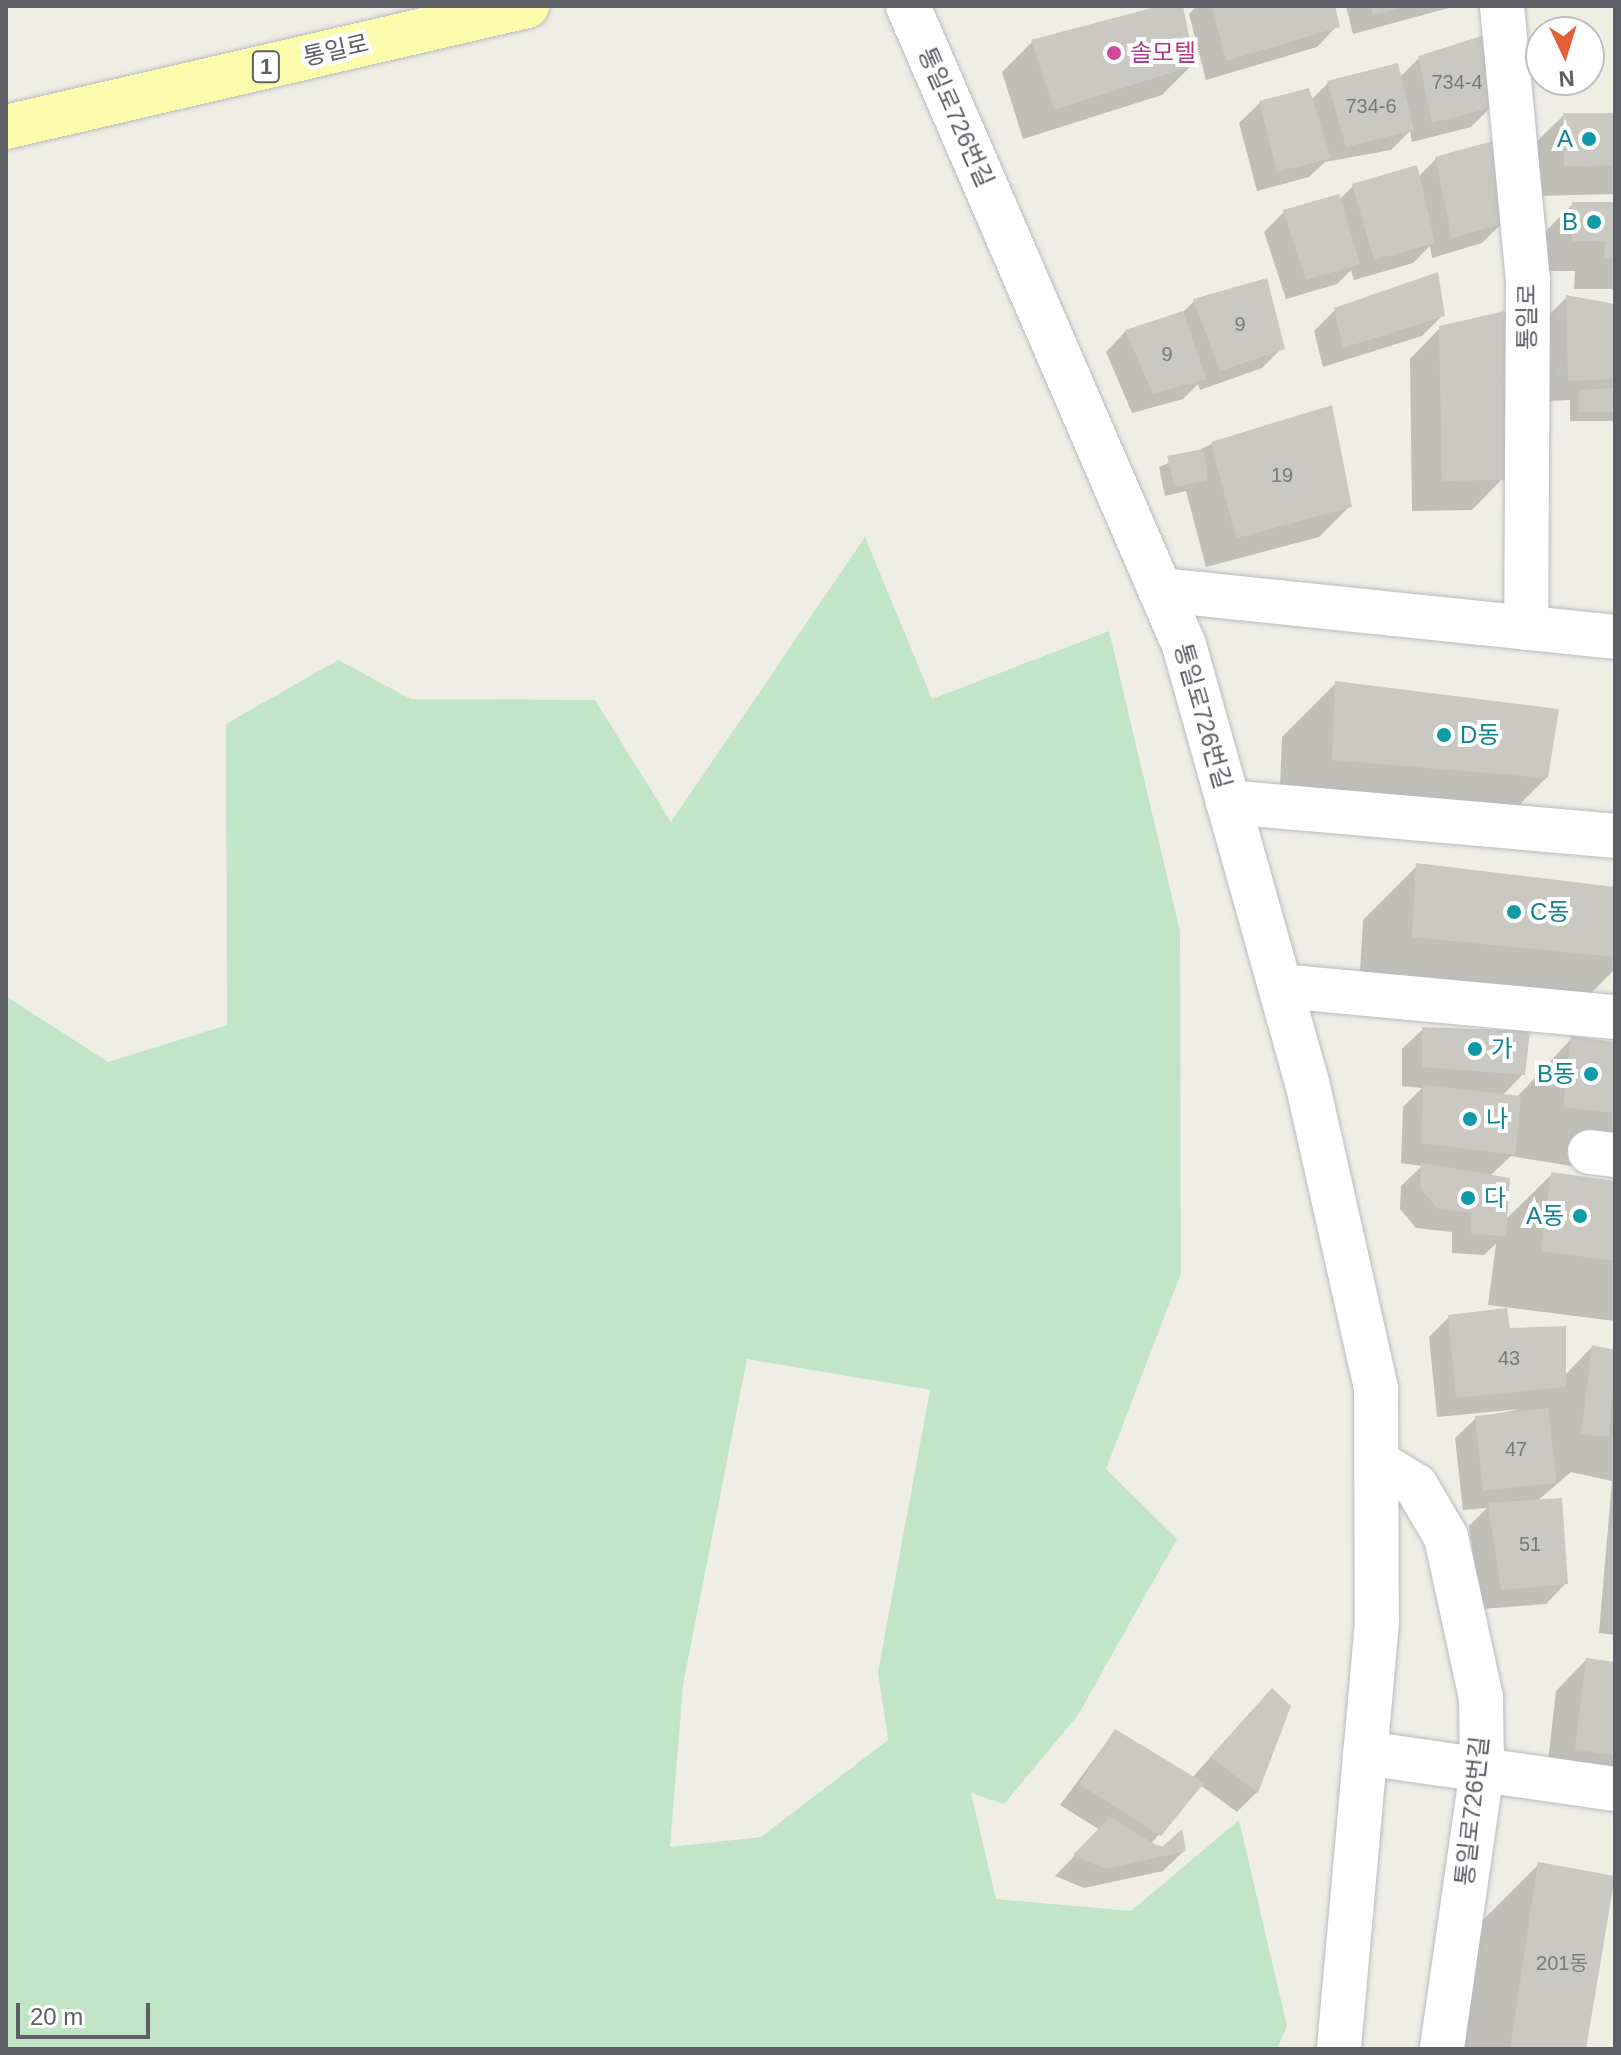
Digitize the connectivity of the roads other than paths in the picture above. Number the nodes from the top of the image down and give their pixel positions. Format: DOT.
graph roads {
  1 [pos="527,6"];
  2 [pos="908,6"];
  3 [pos="1502,6"];
  4 [pos="6,127"];
  5 [pos="1161,590"];
  6 [pos="1526,628"];
  7 [pos="1615,637"];
  8 [pos="1228,802"];
  9 [pos="1615,836"];
  10 [pos="1280,986"];
  11 [pos="1615,1017"];
  12 [pos="1377,1462"];
  13 [pos="1365,1753"];
  14 [pos="1482,1770"];
  15 [pos="1615,1789"];
  16 [pos="1339,2049"];
  17 [pos="1442,2049"];
  1 -- 4 [label="main road, 통일로 / 1"];
  2 -- 5 [label="street, 통일로726번길"];
  3 -- 6 [label="street, 통일로"];
  5 -- 6 [label="street"];
  5 -- 8 [label="street, 통일로726번길"];
  6 -- 7 [label="street"];
  8 -- 9 [label="street"];
  8 -- 10 [label="street, 통일로726번길"];
  10 -- 11 [label="street"];
  10 -- 12 [label="street, 통일로726번길"];
  12 -- 13 [label="street, 통일로726번길"];
  12 -- 14 [label="street, 통일로726번길"];
  13 -- 14 [label="street"];
  13 -- 16 [label="street, 통일로726번길"];
  14 -- 15 [label="street"];
  14 -- 17 [label="street, 통일로726번길"];
}
